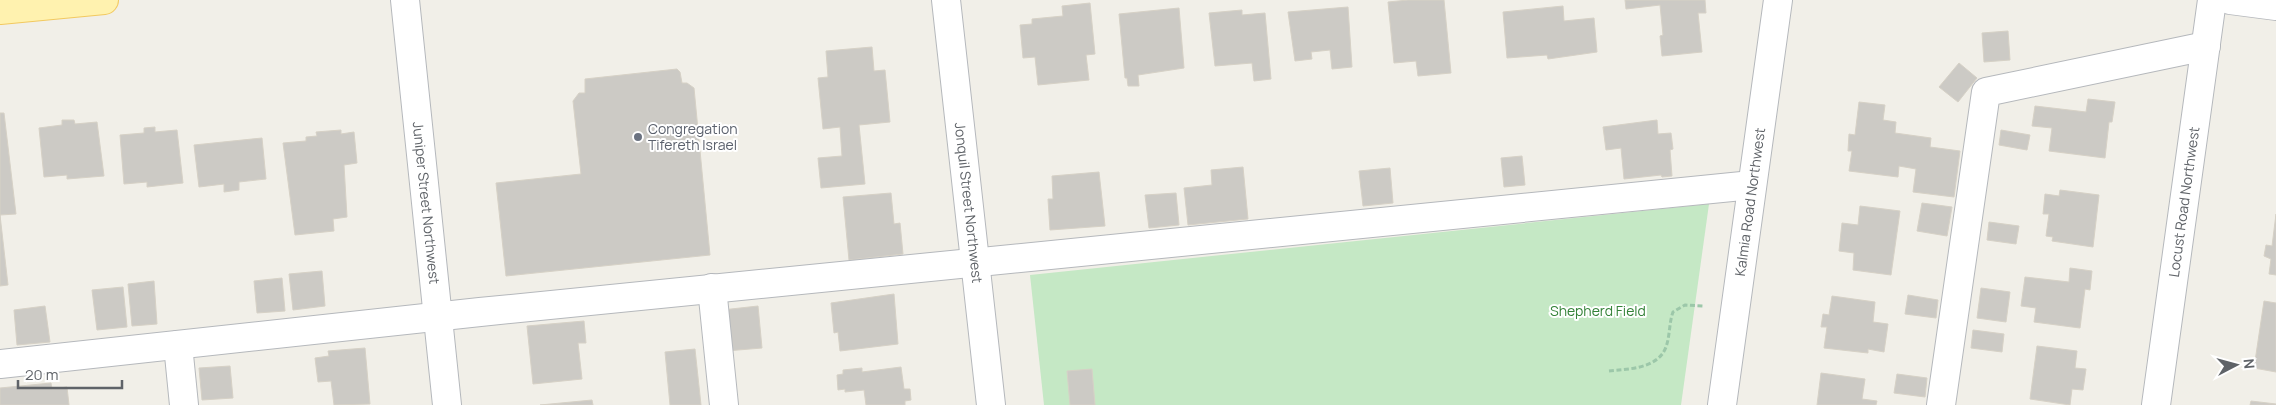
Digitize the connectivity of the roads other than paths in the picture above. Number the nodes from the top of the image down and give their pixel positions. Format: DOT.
graph roads {
  1 [pos="104,0"];
  2 [pos="405,0"];
  3 [pos="946,0"];
  4 [pos="1778,0"];
  5 [pos="2212,0"];
  6 [pos="2230,0"];
  7 [pos="2276,6"];
  8 [pos="0,10"];
  9 [pos="2206,46"];
  10 [pos="1752,185"];
  11 [pos="976,262"];
  12 [pos="712,288"];
  13 [pos="438,316"];
  14 [pos="178,345"];
  15 [pos="0,364"];
  16 [pos="184,405"];
  17 [pos="447,405"];
  18 [pos="724,405"];
  19 [pos="991,405"];
  20 [pos="1722,405"];
  21 [pos="1941,405"];
  22 [pos="2156,405"];
  1 -- 8 [label="main road"];
  2 -- 13 [label="street, Juniper Street Northwest"];
  3 -- 11 [label="street, Jonquil Street Northwest"];
  4 -- 10 [label="street, Kalmia Road Northwest"];
  5 -- 9 [label="street, Locust Road Northwest"];
  6 -- 7 [label="street"];
  9 -- 21 [label="street"];
  9 -- 22 [label="street, Locust Road Northwest"];
  10 -- 11 [label="street"];
  10 -- 20 [label="street, Kalmia Road Northwest"];
  11 -- 12 [label="street"];
  11 -- 19 [label="street, Jonquil Street Northwest"];
  12 -- 13 [label="street"];
  12 -- 18 [label="street"];
  13 -- 14 [label="street"];
  13 -- 17 [label="street, Juniper Street Northwest"];
  14 -- 15 [label="street"];
  14 -- 16 [label="street"];
}
